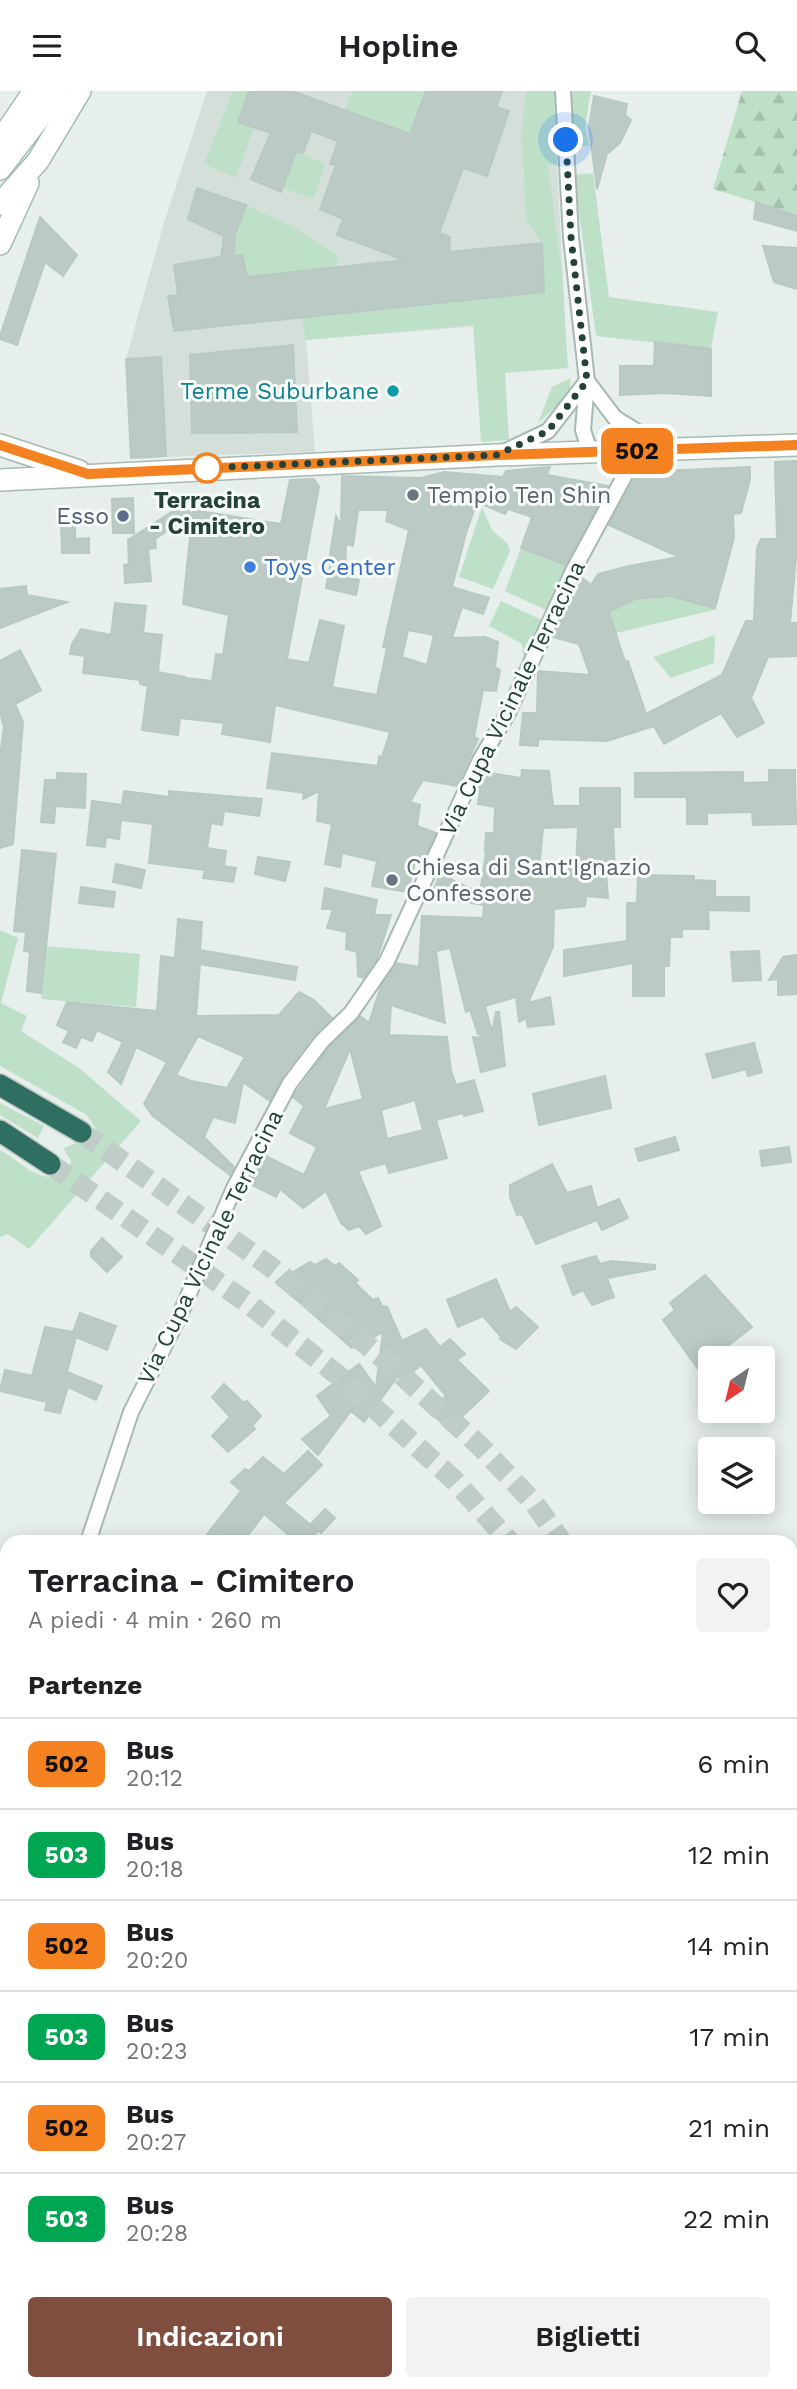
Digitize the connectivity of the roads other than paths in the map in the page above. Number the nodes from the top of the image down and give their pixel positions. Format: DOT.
graph roads {
  1 [pos="34,91"];
  2 [pos="57,91"];
  3 [pos="80,91"];
  4 [pos="563,91"];
  5 [pos="0,141"];
  6 [pos="38,161"];
  7 [pos="0,169"];
  8 [pos="0,204"];
  9 [pos="0,244"];
  10 [pos="587,381"];
  11 [pos="0,445"];
  12 [pos="797,445"];
  13 [pos="666,450"];
  14 [pos="638,451"];
  15 [pos="590,452"];
  16 [pos="497,455"];
  17 [pos="88,474"];
  18 [pos="0,480"];
  19 [pos="0,1085"];
  20 [pos="0,1131"];
  21 [pos="81,1132"];
  22 [pos="50,1164"];
  23 [pos="90,1535"];
  1 -- 5 [label="main road"];
  2 -- 7 [label="main road"];
  3 -- 6 [label="main road"];
  4 -- 10 [label="street"];
  6 -- 8 [label="main road"];
  6 -- 9 [label="main road"];
  10 -- 13 [label="street"];
  10 -- 15 [label="street"];
  10 -- 16 [label="street"];
  11 -- 17 [label="main road"];
  12 -- 13 [label="main road"];
  13 -- 14 [label="main road"];
  14 -- 15 [label="main road"];
  14 -- 23 [label="street, Via Cupa Vicinale Terracina"];
  15 -- 16 [label="main road"];
  16 -- 17 [label="main road"];
  17 -- 18 [label="main road"];
  19 -- 21 [label="highway"];
  20 -- 22 [label="highway"];
}
